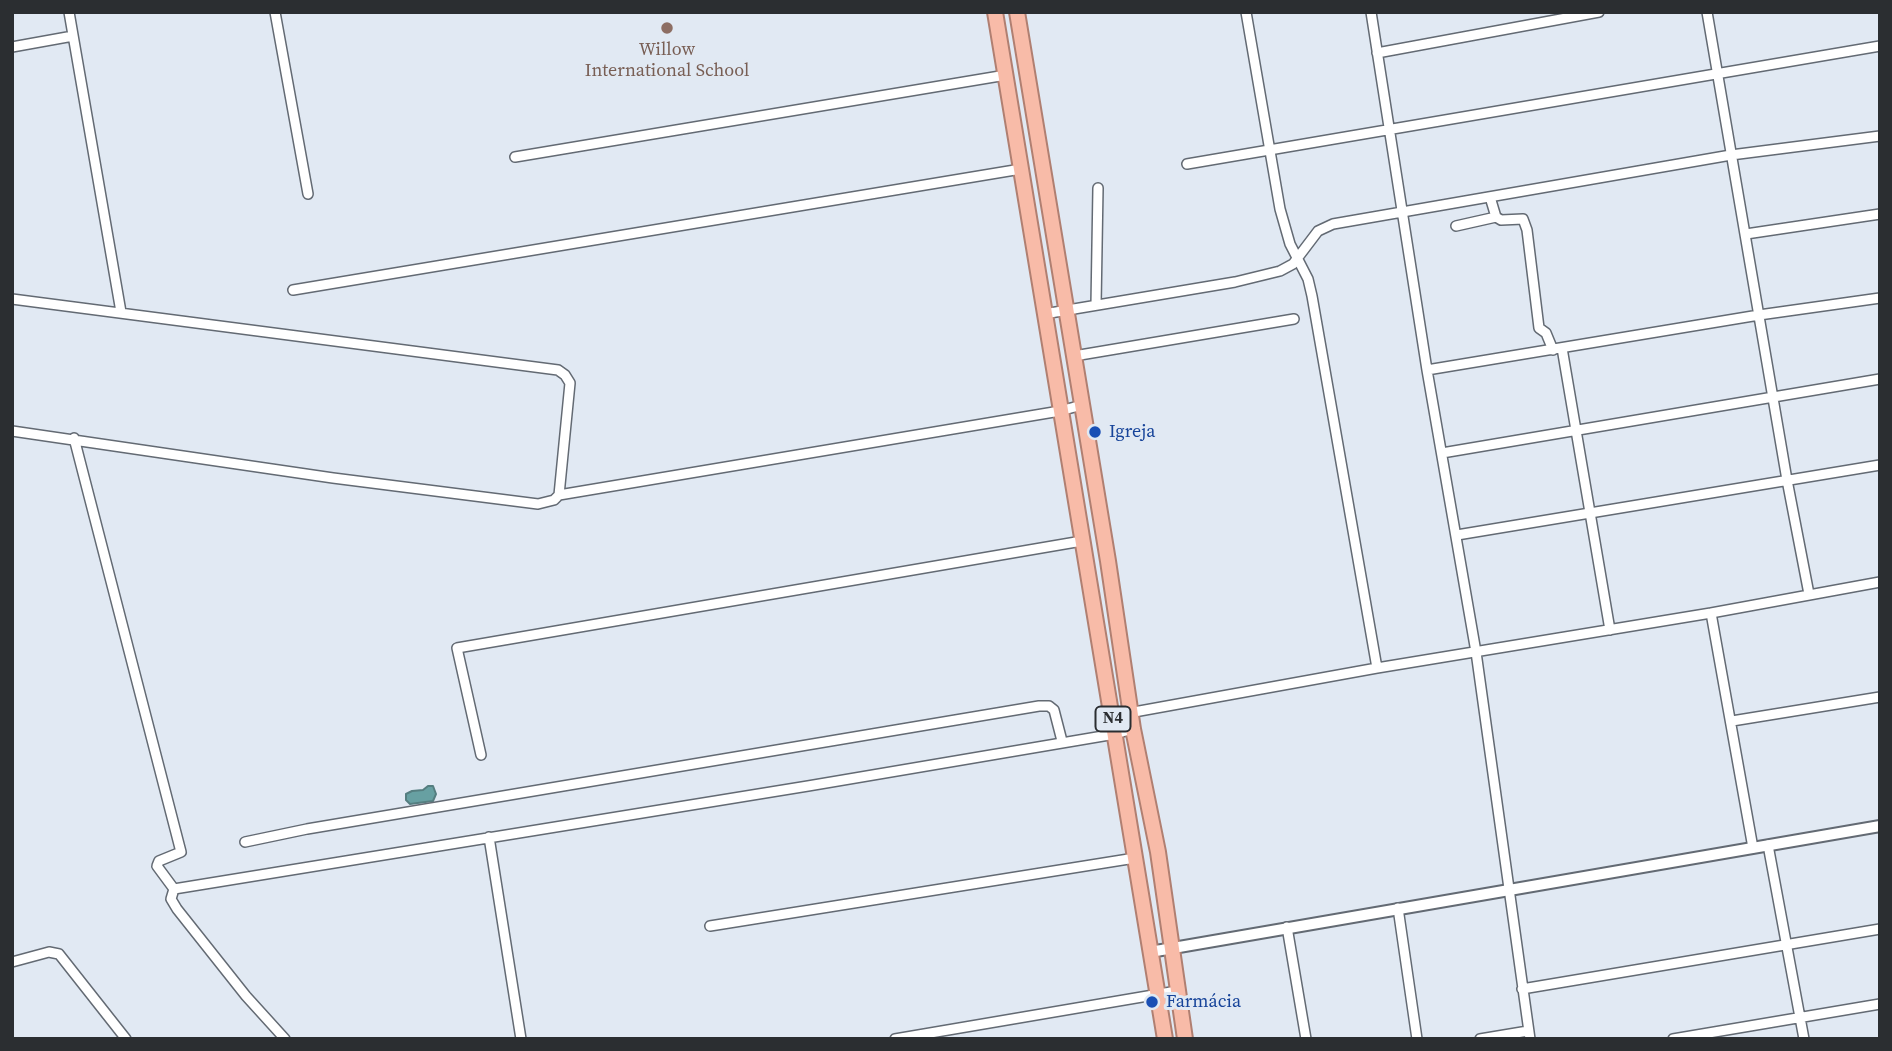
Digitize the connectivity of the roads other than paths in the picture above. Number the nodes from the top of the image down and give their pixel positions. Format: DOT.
graph roads {
  1 [pos="69,12"];
  2 [pos="275,12"];
  3 [pos="995,12"];
  4 [pos="1017,12"];
  5 [pos="1246,12"];
  6 [pos="1371,12"];
  7 [pos="1600,12"];
  8 [pos="1707,12"];
  9 [pos="74,36"];
  10 [pos="1880,46"];
  11 [pos="12,47"];
  12 [pos="1377,53"];
  13 [pos="1718,74"];
  14 [pos="1006,75"];
  15 [pos="1389,129"];
  16 [pos="1880,136"];
  17 [pos="1269,151"];
  18 [pos="1731,155"];
  19 [pos="515,157"];
  20 [pos="1186,164"];
  21 [pos="1021,169"];
  22 [pos="1098,188"];
  23 [pos="308,194"];
  24 [pos="1490,197"];
  25 [pos="1402,211"];
  26 [pos="1880,214"];
  27 [pos="1496,218"];
  28 [pos="1457,226"];
  29 [pos="1746,234"];
  30 [pos="1297,258"];
  31 [pos="293,290"];
  32 [pos="1880,298"];
  33 [pos="12,299"];
  34 [pos="1097,305"];
  35 [pos="1066,310"];
  36 [pos="121,312"];
  37 [pos="1044,314"];
  38 [pos="1759,315"];
  39 [pos="1294,319"];
  40 [pos="1557,349"];
  41 [pos="1074,356"];
  42 [pos="1427,370"];
  43 [pos="1880,379"];
  44 [pos="1773,397"];
  45 [pos="1082,405"];
  46 [pos="1060,411"];
  47 [pos="12,430"];
  48 [pos="1577,431"];
  49 [pos="74,438"];
  50 [pos="1442,453"];
  51 [pos="1880,465"];
  52 [pos="1787,480"];
  53 [pos="559,495"];
  54 [pos="1591,514"];
  55 [pos="1457,536"];
  56 [pos="1082,541"];
  57 [pos="1880,582"];
  58 [pos="1809,594"];
  59 [pos="1711,613"];
  60 [pos="1610,629"];
  61 [pos="1476,652"];
  62 [pos="1377,668"];
  63 [pos="1880,697"];
  64 [pos="1132,712"];
  65 [pos="1112,716"];
  66 [pos="1732,721"];
  67 [pos="1133,729"];
  68 [pos="1115,734"];
  69 [pos="1062,741"];
  70 [pos="481,755"];
  71 [pos="1880,826"];
  72 [pos="489,837"];
  73 [pos="245,842"];
  74 [pos="1768,845"];
  75 [pos="1753,848"];
  76 [pos="1135,859"];
  77 [pos="174,889"];
  78 [pos="1508,889"];
  79 [pos="1398,908"];
  80 [pos="710,926"];
  81 [pos="1287,927"];
  82 [pos="1880,929"];
  83 [pos="1788,945"];
  84 [pos="1173,948"];
  85 [pos="1150,952"];
  86 [pos="12,962"];
  87 [pos="1522,989"];
  88 [pos="1177,990"];
  89 [pos="1157,993"];
  90 [pos="1880,1004"];
  91 [pos="1800,1017"];
  92 [pos="1529,1035"];
  93 [pos="126,1039"];
  94 [pos="285,1039"];
  95 [pos="521,1039"];
  96 [pos="895,1039"];
  97 [pos="1165,1039"];
  98 [pos="1185,1039"];
  99 [pos="1306,1039"];
  100 [pos="1417,1039"];
  101 [pos="1480,1039"];
  102 [pos="1673,1039"];
  103 [pos="1804,1039"];
  1 -- 9 [label="street"];
  2 -- 23 [label="street"];
  3 -- 14 [label="highway, N4"];
  4 -- 35 [label="highway, N4"];
  5 -- 17 [label="street"];
  6 -- 12 [label="street"];
  7 -- 12 [label="street"];
  8 -- 13 [label="street"];
  9 -- 11 [label="street"];
  9 -- 36 [label="street"];
  10 -- 13 [label="street"];
  12 -- 15 [label="street"];
  13 -- 15 [label="street"];
  13 -- 18 [label="street"];
  14 -- 19 [label="street"];
  14 -- 21 [label="highway, N4"];
  15 -- 17 [label="street"];
  15 -- 25 [label="street"];
  16 -- 18 [label="street"];
  17 -- 20 [label="street"];
  17 -- 30 [label="street"];
  18 -- 24 [label="street"];
  18 -- 29 [label="street"];
  21 -- 31 [label="street"];
  21 -- 37 [label="highway, N4"];
  22 -- 34 [label="street"];
  24 -- 25 [label="street"];
  24 -- 27 [label="street"];
  25 -- 30 [label="street"];
  25 -- 42 [label="street"];
  26 -- 29 [label="street"];
  27 -- 28 [label="street"];
  27 -- 40 [label="street"];
  29 -- 38 [label="street"];
  30 -- 34 [label="street"];
  30 -- 62 [label="street"];
  32 -- 38 [label="street"];
  33 -- 36 [label="street"];
  34 -- 35 [label="street"];
  35 -- 37 [label="street"];
  35 -- 41 [label="highway, N4"];
  36 -- 53 [label="street"];
  37 -- 46 [label="highway, N4"];
  38 -- 40 [label="street"];
  38 -- 44 [label="street"];
  39 -- 41 [label="street"];
  40 -- 42 [label="street"];
  40 -- 48 [label="street"];
  41 -- 45 [label="highway, N4"];
  42 -- 50 [label="street"];
  43 -- 44 [label="street"];
  44 -- 48 [label="street"];
  44 -- 52 [label="street"];
  45 -- 46 [label="street"];
  45 -- 64 [label="highway, N4"];
  46 -- 53 [label="street"];
  46 -- 56 [label="highway, N4"];
  47 -- 49 [label="street"];
  48 -- 50 [label="street"];
  48 -- 54 [label="street"];
  49 -- 53 [label="street"];
  49 -- 77 [label="street"];
  50 -- 55 [label="street"];
  51 -- 52 [label="street"];
  52 -- 54 [label="street"];
  52 -- 58 [label="street"];
  54 -- 55 [label="street"];
  54 -- 60 [label="street"];
  55 -- 61 [label="street"];
  56 -- 65 [label="highway, N4"];
  56 -- 70 [label="street"];
  57 -- 58 [label="street"];
  58 -- 59 [label="street"];
  59 -- 60 [label="street"];
  59 -- 66 [label="street"];
  60 -- 61 [label="street"];
  61 -- 62 [label="street"];
  61 -- 78 [label="street"];
  62 -- 64 [label="street"];
  63 -- 66 [label="street"];
  64 -- 65 [label="street"];
  64 -- 67 [label="highway, N4"];
  65 -- 68 [label="highway, N4"];
  66 -- 75 [label="street"];
  67 -- 68 [label="street"];
  67 -- 84 [label="highway, N4"];
  68 -- 69 [label="street"];
  68 -- 76 [label="highway, N4"];
  69 -- 72 [label="street"];
  69 -- 73 [label="street"];
  71 -- 74 [label="street"];
  72 -- 77 [label="street"];
  72 -- 95 [label="street"];
  74 -- 75 [label="street"];
  74 -- 83 [label="street"];
  75 -- 78 [label="street"];
  76 -- 80 [label="street"];
  76 -- 85 [label="highway, N4"];
  77 -- 94 [label="street"];
  78 -- 79 [label="street"];
  78 -- 87 [label="street"];
  79 -- 81 [label="street"];
  79 -- 100 [label="street"];
  81 -- 84 [label="street"];
  81 -- 99 [label="street"];
  82 -- 83 [label="street"];
  83 -- 87 [label="street"];
  83 -- 91 [label="street"];
  84 -- 85 [label="street"];
  84 -- 88 [label="highway, N4"];
  85 -- 89 [label="highway, N4"];
  86 -- 93 [label="street"];
  87 -- 92 [label="street"];
  88 -- 89 [label="street"];
  88 -- 98 [label="highway, N4"];
  89 -- 96 [label="street"];
  89 -- 97 [label="highway, N4"];
  90 -- 91 [label="street"];
  91 -- 102 [label="street"];
  91 -- 103 [label="street"];
  92 -- 101 [label="street"];
}
